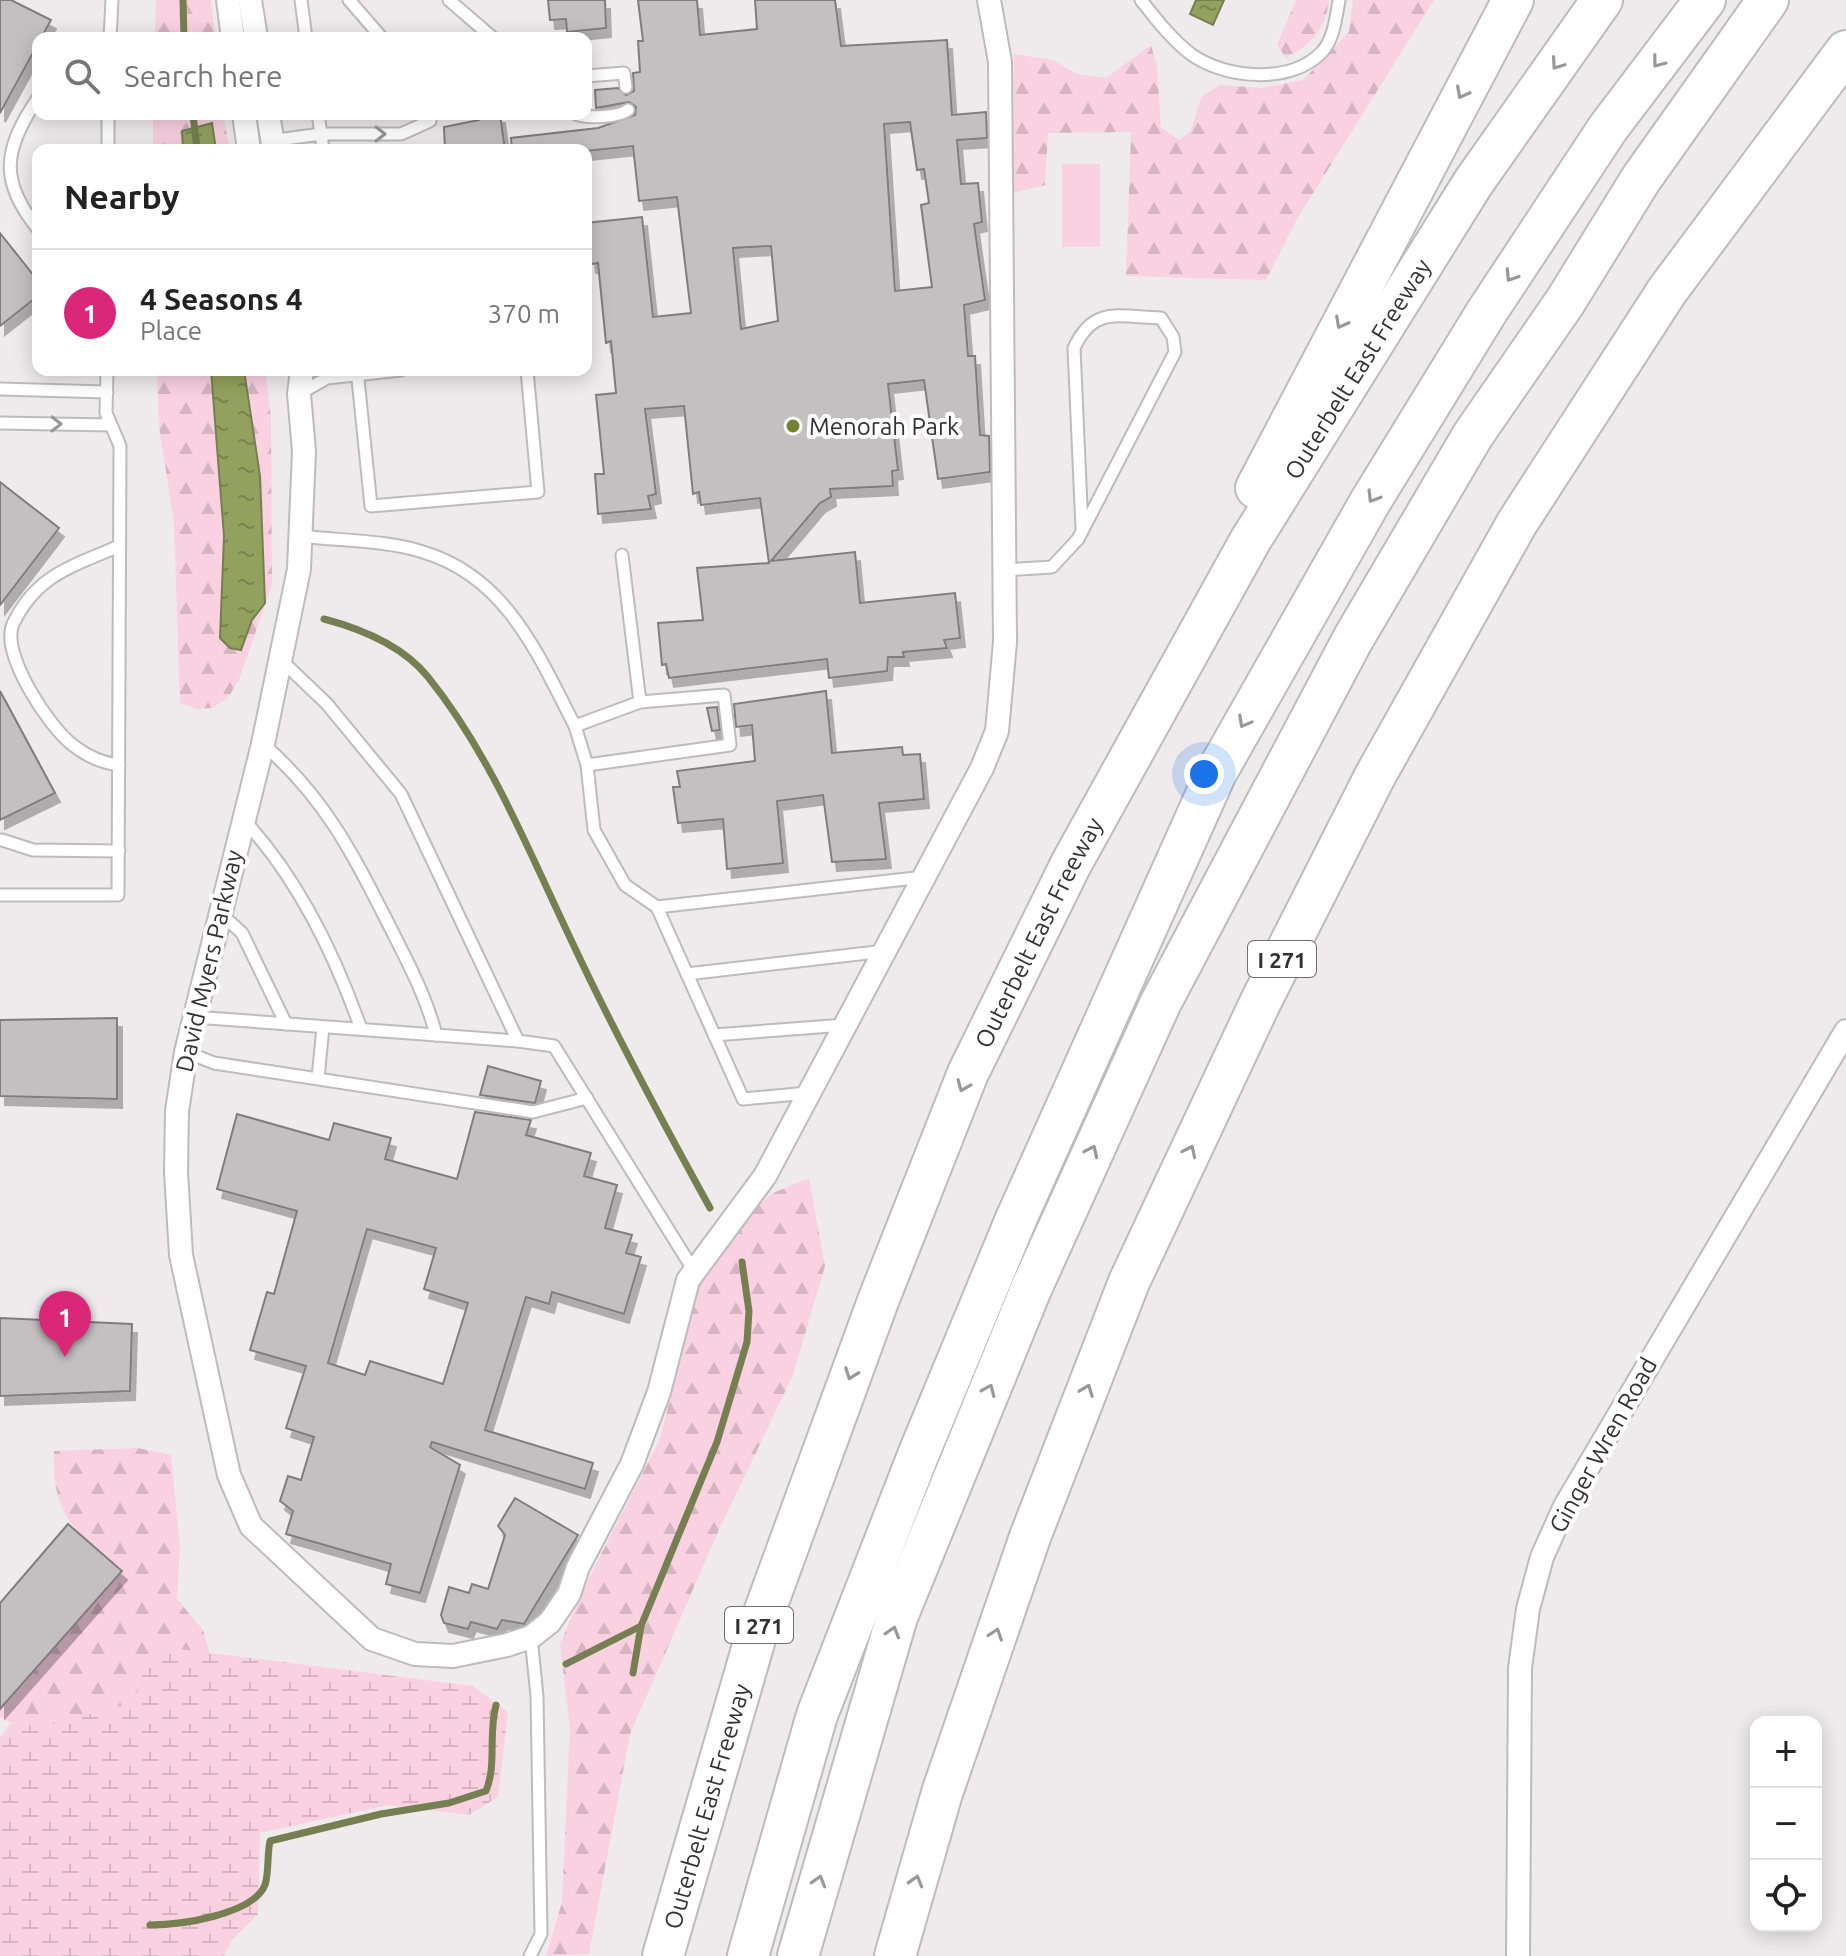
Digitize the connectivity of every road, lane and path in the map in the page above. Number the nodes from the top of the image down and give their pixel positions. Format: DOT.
graph roads {
  1 [pos="112,0"];
  2 [pos="228,0"];
  3 [pos="250,0"];
  4 [pos="301,0"];
  5 [pos="349,0"];
  6 [pos="449,0"];
  7 [pos="989,0"];
  8 [pos="1141,0"];
  9 [pos="1339,0"];
  10 [pos="1513,0"];
  11 [pos="1602,0"];
  12 [pos="1705,0"];
  13 [pos="1768,0"];
  14 [pos="110,32"];
  15 [pos="232,32"];
  16 [pos="255,32"];
  17 [pos="305,32"];
  18 [pos="377,32"];
  19 [pos="486,32"];
  20 [pos="1846,51"];
  21 [pos="592,76"];
  22 [pos="626,87"];
  23 [pos="32,108"];
  24 [pos="628,110"];
  25 [pos="592,114"];
  26 [pos="108,120"];
  27 [pos="245,120"];
  28 [pos="269,120"];
  29 [pos="319,120"];
  30 [pos="430,120"];
  31 [pos="321,134"];
  32 [pos="108,144"];
  33 [pos="249,144"];
  34 [pos="273,144"];
  35 [pos="281,144"];
  36 [pos="322,144"];
  37 [pos="32,223"];
  38 [pos="107,376"];
  39 [pos="292,376"];
  40 [pos="301,376"];
  41 [pos="337,376"];
  42 [pos="357,376"];
  43 [pos="528,376"];
  44 [pos="0,389"];
  45 [pos="107,392"];
  46 [pos="299,394"];
  47 [pos="0,423"];
  48 [pos="111,425"];
  49 [pos="1082,529"];
  50 [pos="301,536"];
  51 [pos="119,546"];
  52 [pos="622,555"];
  53 [pos="1005,570"];
  54 [pos="280,660"];
  55 [pos="640,702"];
  56 [pos="575,726"];
  57 [pos="263,744"];
  58 [pos="119,765"];
  59 [pos="587,765"];
  60 [pos="243,819"];
  61 [pos="2,840"];
  62 [pos="119,851"];
  63 [pos="1071,864"];
  64 [pos="924,877"];
  65 [pos="0,895"];
  66 [pos="657,907"];
  67 [pos="218,912"];
  68 [pos="885,951"];
  69 [pos="687,974"];
  70 [pos="194,1017"];
  71 [pos="286,1024"];
  72 [pos="846,1025"];
  73 [pos="323,1027"];
  74 [pos="361,1029"];
  75 [pos="1846,1031"];
  76 [pos="436,1035"];
  77 [pos="714,1035"];
  78 [pos="518,1041"];
  79 [pos="186,1052"];
  80 [pos="1839,1058"];
  81 [pos="318,1078"];
  82 [pos="809,1093"];
  83 [pos="587,1098"];
  84 [pos="694,1272"];
  85 [pos="531,1637"];
  86 [pos="530,1956"];
  87 [pos="663,1956"];
  88 [pos="748,1956"];
  89 [pos="798,1956"];
  90 [pos="895,1956"];
  91 [pos="1518,1956"];
  1 -- 14 [label="lane"];
  2 -- 15 [label="street"];
  3 -- 16 [label="street"];
  4 -- 17 [label="lane"];
  5 -- 18 [label="lane"];
  6 -- 19 [label="lane"];
  7 -- 53 [label="street"];
  8 -- 9 [label="lane"];
  10 -- 63 [label="highway, one-way"];
  11 -- 63 [label="highway, Outerbelt East Freeway / I 271, one-way"];
  12 -- 88 [label="highway, one-way"];
  89 -- 13 [label="highway, one-way"];
  90 -- 20 [label="highway, I 271, one-way"];
  21 -- 22 [label="lane"];
  23 -- 37 [label="lane"];
  24 -- 25 [label="lane"];
  26 -- 32 [label="lane"];
  27 -- 33 [label="street"];
  28 -- 34 [label="street"];
  29 -- 31 [label="lane"];
  31 -- 30 [label="lane, one-way"];
  31 -- 35 [label="lane"];
  31 -- 36 [label="lane"];
  38 -- 45 [label="lane"];
  39 -- 46 [label="street, David Myers Parkway"];
  40 -- 46 [label="street, David Myers Parkway"];
  41 -- 46 [label="lane"];
  42 -- 43 [label="lane"];
  44 -- 45 [label="lane"];
  45 -- 48 [label="lane"];
  46 -- 50 [label="street, David Myers Parkway"];
  47 -- 48 [label="lane, one-way"];
  48 -- 51 [label="lane"];
  49 -- 49 [label="lane"];
  49 -- 53 [label="lane"];
  50 -- 54 [label="street, David Myers Parkway"];
  50 -- 56 [label="lane"];
  51 -- 58 [label="lane"];
  51 -- 58 [label="lane"];
  52 -- 55 [label="lane"];
  53 -- 64 [label="street"];
  54 -- 57 [label="street, David Myers Parkway"];
  54 -- 78 [label="lane"];
  55 -- 56 [label="lane"];
  55 -- 59 [label="lane"];
  56 -- 59 [label="lane"];
  57 -- 60 [label="street, David Myers Parkway"];
  57 -- 76 [label="lane"];
  58 -- 62 [label="lane"];
  59 -- 66 [label="lane"];
  60 -- 67 [label="street, David Myers Parkway"];
  60 -- 74 [label="lane"];
  61 -- 62 [label="lane"];
  62 -- 65 [label="lane"];
  63 -- 87 [label="highway, Outerbelt East Freeway / I 271, one-way"];
  64 -- 66 [label="lane"];
  64 -- 68 [label="street"];
  66 -- 69 [label="lane"];
  67 -- 70 [label="street, David Myers Parkway"];
  67 -- 71 [label="lane"];
  68 -- 69 [label="lane"];
  68 -- 72 [label="street"];
  69 -- 77 [label="lane"];
  70 -- 71 [label="lane"];
  70 -- 79 [label="street, David Myers Parkway"];
  71 -- 73 [label="lane"];
  72 -- 77 [label="lane"];
  72 -- 82 [label="street"];
  73 -- 74 [label="lane"];
  73 -- 81 [label="lane"];
  74 -- 76 [label="lane"];
  75 -- 80 [label="street, Ginger Wren Road"];
  76 -- 78 [label="lane"];
  77 -- 82 [label="lane"];
  78 -- 83 [label="lane"];
  79 -- 81 [label="lane"];
  79 -- 85 [label="street, David Myers Parkway"];
  80 -- 91 [label="street, Ginger Wren Road"];
  81 -- 83 [label="lane"];
  82 -- 84 [label="street"];
  83 -- 84 [label="lane"];
  84 -- 85 [label="street"];
  85 -- 86 [label="lane"];
}
